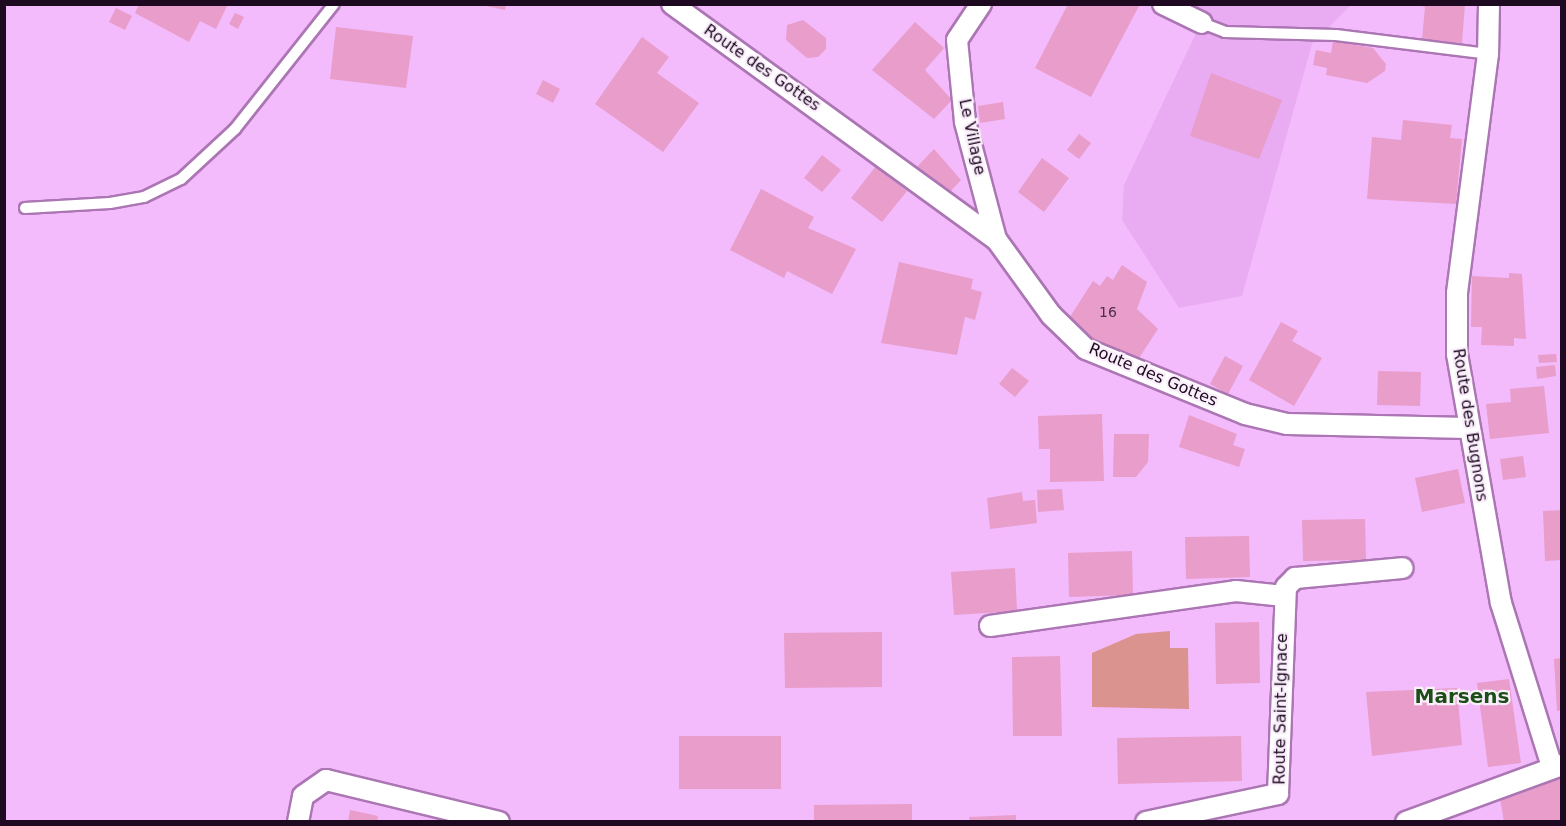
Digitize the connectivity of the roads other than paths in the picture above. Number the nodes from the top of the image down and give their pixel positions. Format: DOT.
graph roads {
  1 [pos="334,4"];
  2 [pos="672,4"];
  3 [pos="981,4"];
  4 [pos="1163,4"];
  5 [pos="1489,4"];
  6 [pos="1202,23"];
  7 [pos="1488,54"];
  8 [pos="25,208"];
  9 [pos="996,239"];
  10 [pos="1469,428"];
  11 [pos="1403,568"];
  12 [pos="1284,596"];
  13 [pos="990,626"];
  14 [pos="1557,766"];
  15 [pos="298,822"];
  16 [pos="499,822"];
  17 [pos="1146,822"];
  18 [pos="1406,822"];
  1 -- 8 [label="lane"];
  2 -- 9 [label="street, Route des Gottes"];
  3 -- 9 [label="street, Le Village"];
  4 -- 6 [label="street"];
  5 -- 7 [label="street, Route des Bugnons"];
  6 -- 7 [label="lane"];
  7 -- 10 [label="street, Route des Bugnons"];
  9 -- 10 [label="street, Route des Gottes"];
  10 -- 14 [label="street, Route des Bugnons"];
  11 -- 12 [label="street"];
  12 -- 13 [label="street"];
  12 -- 17 [label="street, Route Saint-Ignace"];
  14 -- 18 [label="street"];
  15 -- 16 [label="street"];
}
